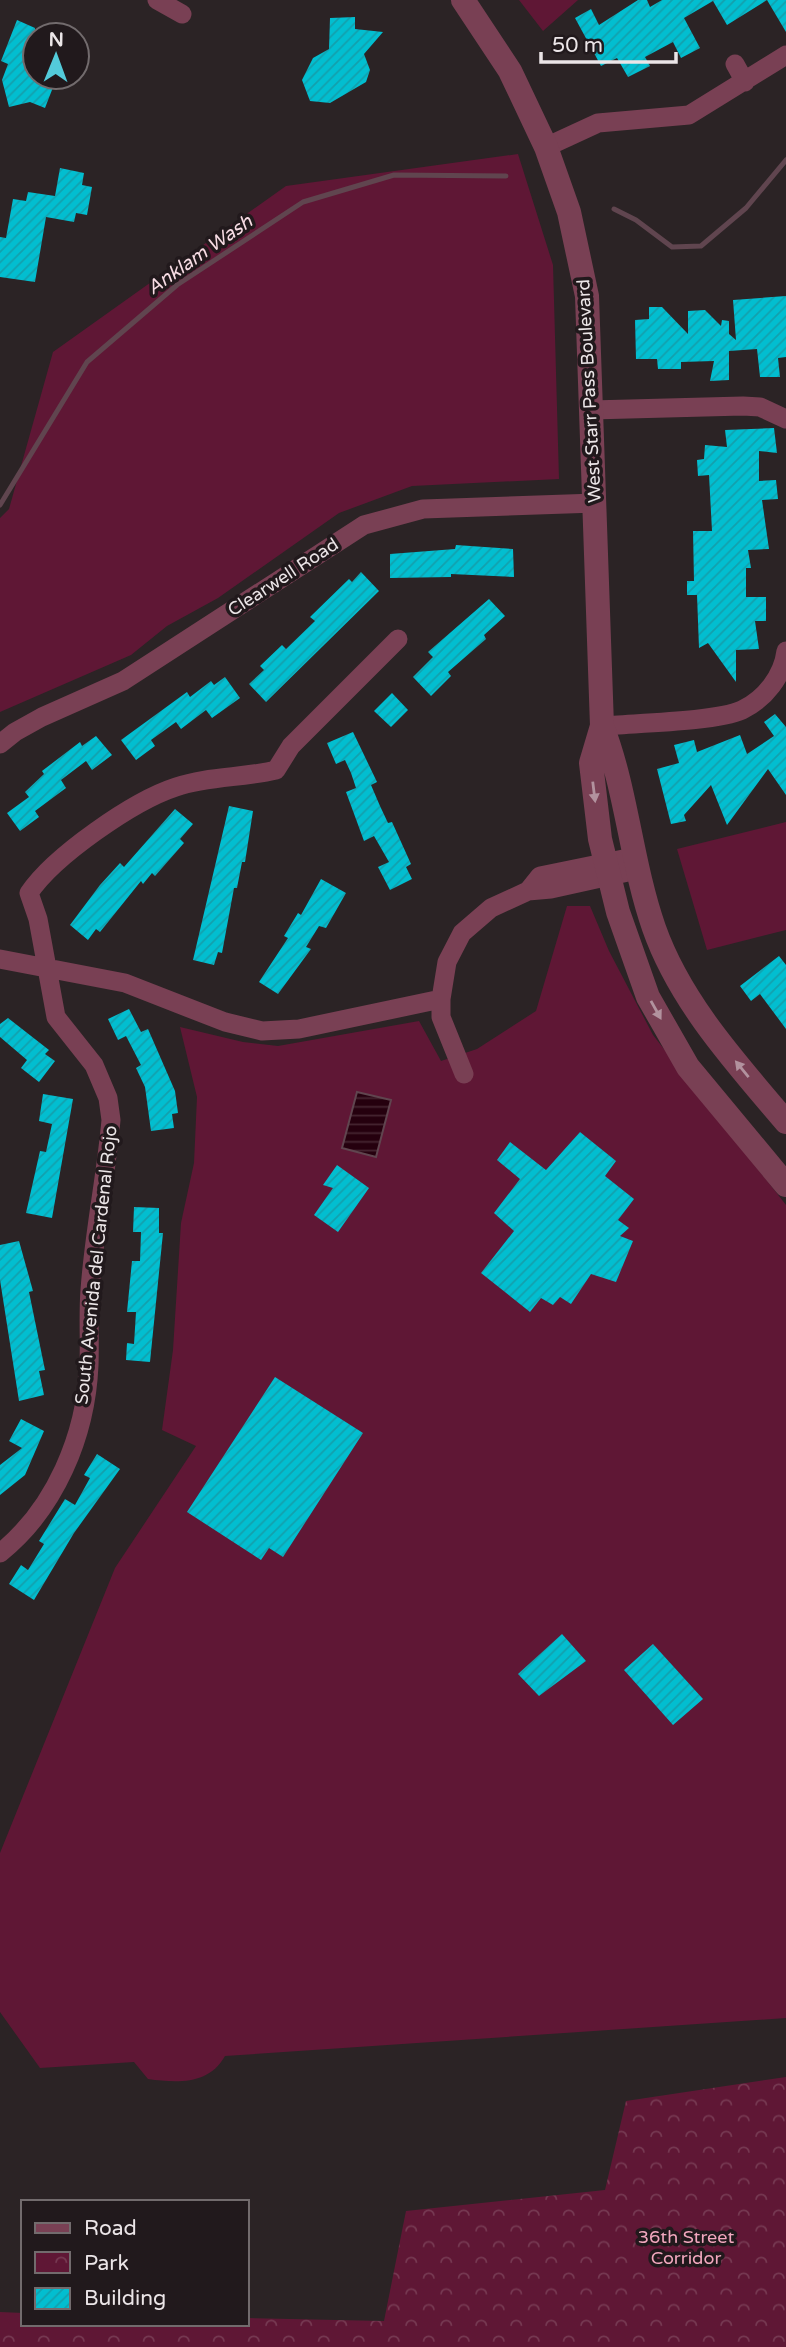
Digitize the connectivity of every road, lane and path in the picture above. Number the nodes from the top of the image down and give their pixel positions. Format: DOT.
graph roads {
  1 [pos="157,0"];
  2 [pos="463,0"];
  3 [pos="183,14"];
  4 [pos="786,55"];
  5 [pos="735,64"];
  6 [pos="745,82"];
  7 [pos="546,147"];
  8 [pos="591,411"];
  9 [pos="786,419"];
  10 [pos="596,503"];
  11 [pos="398,639"];
  12 [pos="786,651"];
  13 [pos="602,726"];
  14 [pos="0,744"];
  15 [pos="635,863"];
  16 [pos="607,869"];
  17 [pos="0,960"];
  18 [pos="46,968"];
  19 [pos="441,999"];
  20 [pos="464,1074"];
  21 [pos="786,1122"];
  22 [pos="786,1185"];
  23 [pos="0,1553"];
  1 -- 3 [label="street"];
  2 -- 7 [label="street, West Starr Pass Boulevard"];
  4 -- 6 [label="street"];
  5 -- 6 [label="street"];
  6 -- 7 [label="street"];
  7 -- 8 [label="street, West Starr Pass Boulevard"];
  8 -- 9 [label="street"];
  8 -- 10 [label="street, West Starr Pass Boulevard"];
  10 -- 13 [label="street, West Starr Pass Boulevard"];
  10 -- 14 [label="street, Clearwell Road"];
  11 -- 18 [label="street, South Avenida del Cardenal Rojo"];
  12 -- 13 [label="street"];
  13 -- 15 [label="street, West Starr Pass Boulevard"];
  13 -- 16 [label="street, West Starr Pass Boulevard, one-way"];
  15 -- 16 [label="street"];
  21 -- 15 [label="street, West Starr Pass Boulevard, one-way"];
  16 -- 19 [label="street"];
  16 -- 22 [label="street, West Starr Pass Boulevard, one-way"];
  17 -- 18 [label="street"];
  18 -- 19 [label="street"];
  18 -- 23 [label="street, South Avenida del Cardenal Rojo"];
  19 -- 20 [label="street"];
}
